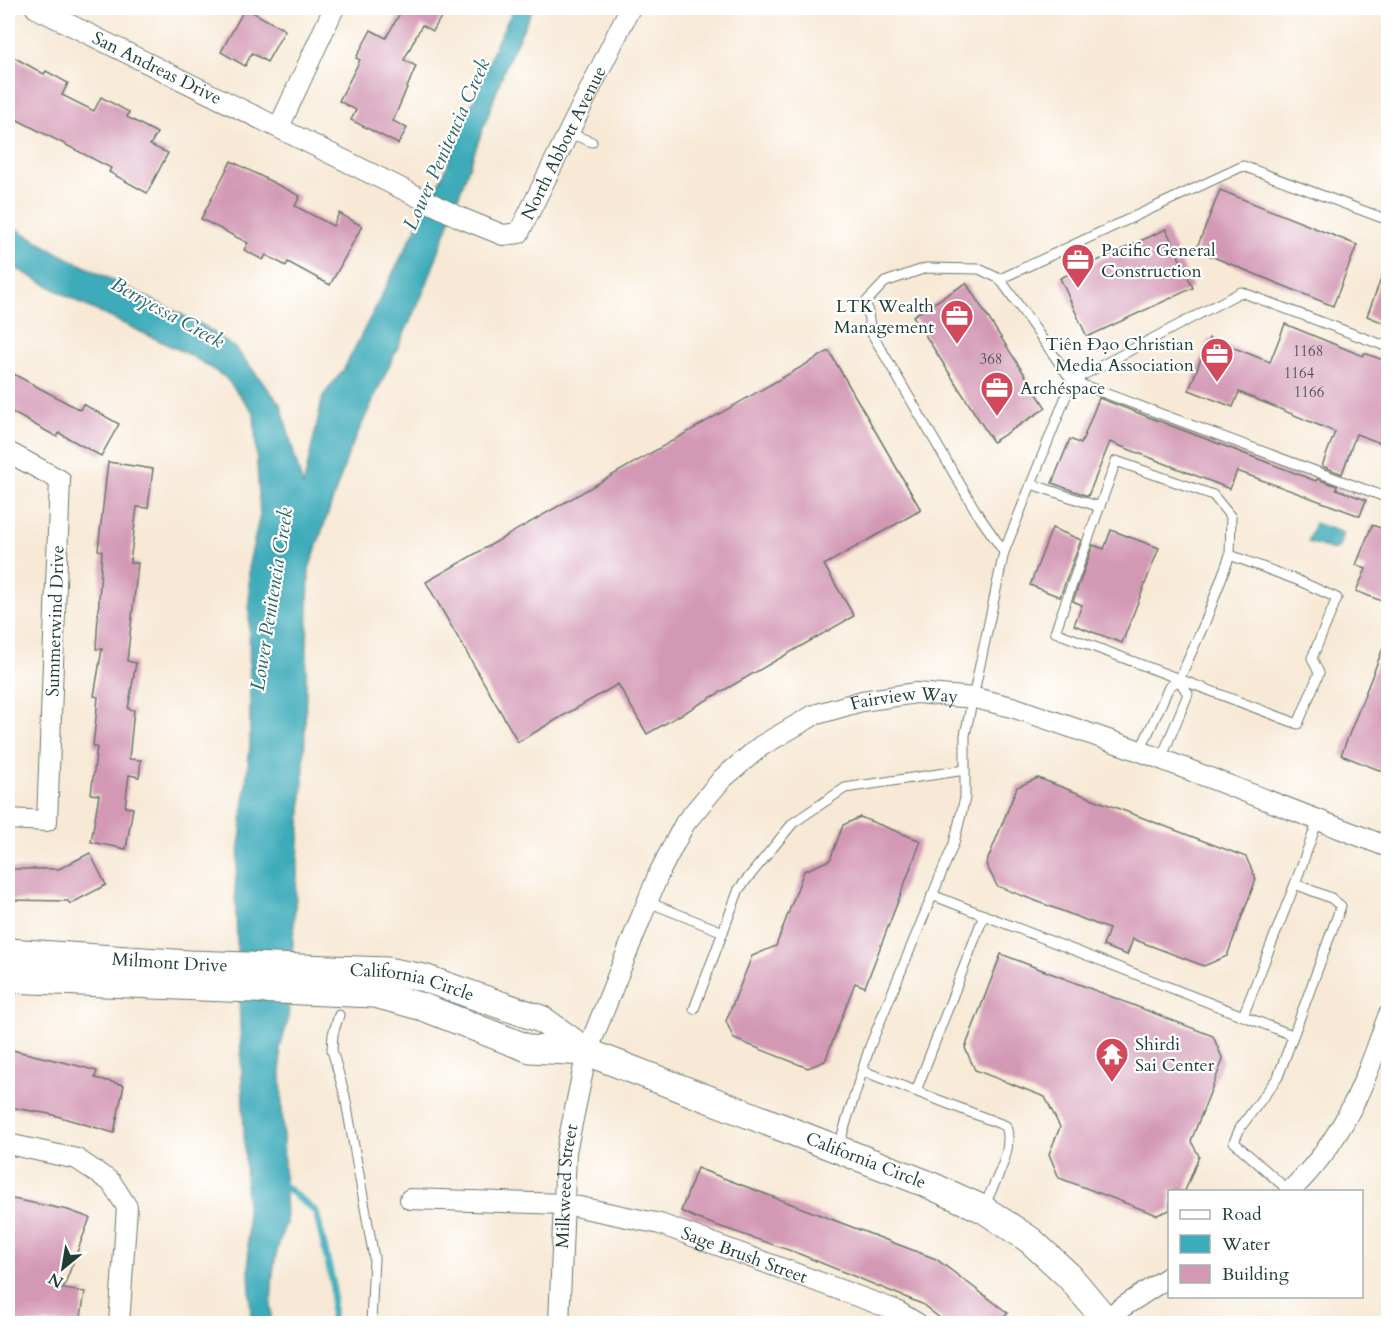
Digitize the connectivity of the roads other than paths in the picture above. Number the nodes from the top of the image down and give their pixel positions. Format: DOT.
graph roads {
  1 [pos="36,8"];
  2 [pos="334,8"];
  3 [pos="630,8"];
  4 [pos="279,127"];
  5 [pos="569,133"];
  6 [pos="592,142"];
  7 [pos="1389,220"];
  8 [pos="1000,279"];
  9 [pos="1389,347"];
  10 [pos="1072,381"];
  11 [pos="8,452"];
  12 [pos="1031,484"];
  13 [pos="1389,498"];
  14 [pos="1100,507"];
  15 [pos="1004,552"];
  16 [pos="1230,555"];
  17 [pos="1179,680"];
  18 [pos="975,698"];
  19 [pos="1140,751"];
  20 [pos="1161,759"];
  21 [pos="965,770"];
  22 [pos="8,819"];
  23 [pos="1318,820"];
  24 [pos="1389,847"];
  25 [pos="1295,884"];
  26 [pos="933,895"];
  27 [pos="648,902"];
  28 [pos="984,915"];
  29 [pos="723,932"];
  30 [pos="8,951"];
  31 [pos="194,975"];
  32 [pos="8,979"];
  33 [pos="334,991"];
  34 [pos="694,1009"];
  35 [pos="1243,1016"];
  36 [pos="1389,1016"];
  37 [pos="1292,1035"];
  38 [pos="587,1052"];
  39 [pos="863,1071"];
  40 [pos="916,1091"];
  41 [pos="8,1144"];
  42 [pos="838,1149"];
  43 [pos="1288,1190"];
  44 [pos="1290,1190"];
  45 [pos="410,1199"];
  46 [pos="565,1204"];
  47 [pos="983,1209"];
  48 [pos="1168,1277"];
  49 [pos="1108,1321"];
  50 [pos="119,1323"];
  51 [pos="371,1323"];
  52 [pos="559,1323"];
  53 [pos="918,1323"];
  1 -- 4 [label="street, San Andreas Drive"];
  2 -- 4 [label="street"];
  3 -- 5 [label="street, North Abbott Avenue"];
  4 -- 5 [label="street, North Abbott Avenue"];
  5 -- 6 [label="lane"];
  7 -- 8 [label="lane"];
  8 -- 10 [label="lane"];
  8 -- 15 [label="lane"];
  9 -- 10 [label="lane"];
  10 -- 12 [label="lane"];
  10 -- 13 [label="lane"];
  11 -- 22 [label="street, Summerwind Drive"];
  12 -- 14 [label="lane"];
  12 -- 15 [label="lane"];
  14 -- 16 [label="lane"];
  14 -- 17 [label="lane"];
  15 -- 18 [label="lane"];
  16 -- 17 [label="lane"];
  16 -- 17 [label="lane"];
  17 -- 19 [label="lane"];
  17 -- 20 [label="lane"];
  18 -- 19 [label="street, Fairview Way"];
  18 -- 21 [label="lane"];
  18 -- 27 [label="street, Fairview Way"];
  19 -- 20 [label="street, Fairview Way"];
  20 -- 23 [label="street, Fairview Way"];
  21 -- 26 [label="lane"];
  21 -- 29 [label="lane"];
  23 -- 24 [label="street, Fairview Way"];
  23 -- 25 [label="lane"];
  25 -- 35 [label="lane"];
  25 -- 37 [label="lane"];
  26 -- 28 [label="lane"];
  26 -- 39 [label="lane"];
  27 -- 29 [label="lane"];
  27 -- 38 [label="street, Fairview Way"];
  28 -- 35 [label="lane"];
  28 -- 40 [label="lane"];
  29 -- 34 [label="lane"];
  30 -- 31 [label="street, Milmont Drive"];
  31 -- 32 [label="street, Milmont Drive"];
  31 -- 33 [label="street, Milmont Drive"];
  33 -- 38 [label="street, California Circle"];
  33 -- 51 [label="lane"];
  35 -- 37 [label="lane"];
  36 -- 44 [label="street"];
  37 -- 43 [label="lane"];
  38 -- 42 [label="street, California Circle"];
  38 -- 46 [label="street, Milkweed Street"];
  39 -- 40 [label="lane"];
  39 -- 42 [label="lane"];
  40 -- 47 [label="lane"];
  41 -- 50 [label="street"];
  42 -- 47 [label="street, California Circle"];
  45 -- 46 [label="street, Sage Brush Street"];
  46 -- 52 [label="street, Milkweed Street"];
  46 -- 53 [label="street, Sage Brush Street"];
  47 -- 49 [label="street, California Circle"];
  48 -- 49 [label="street"];
}
